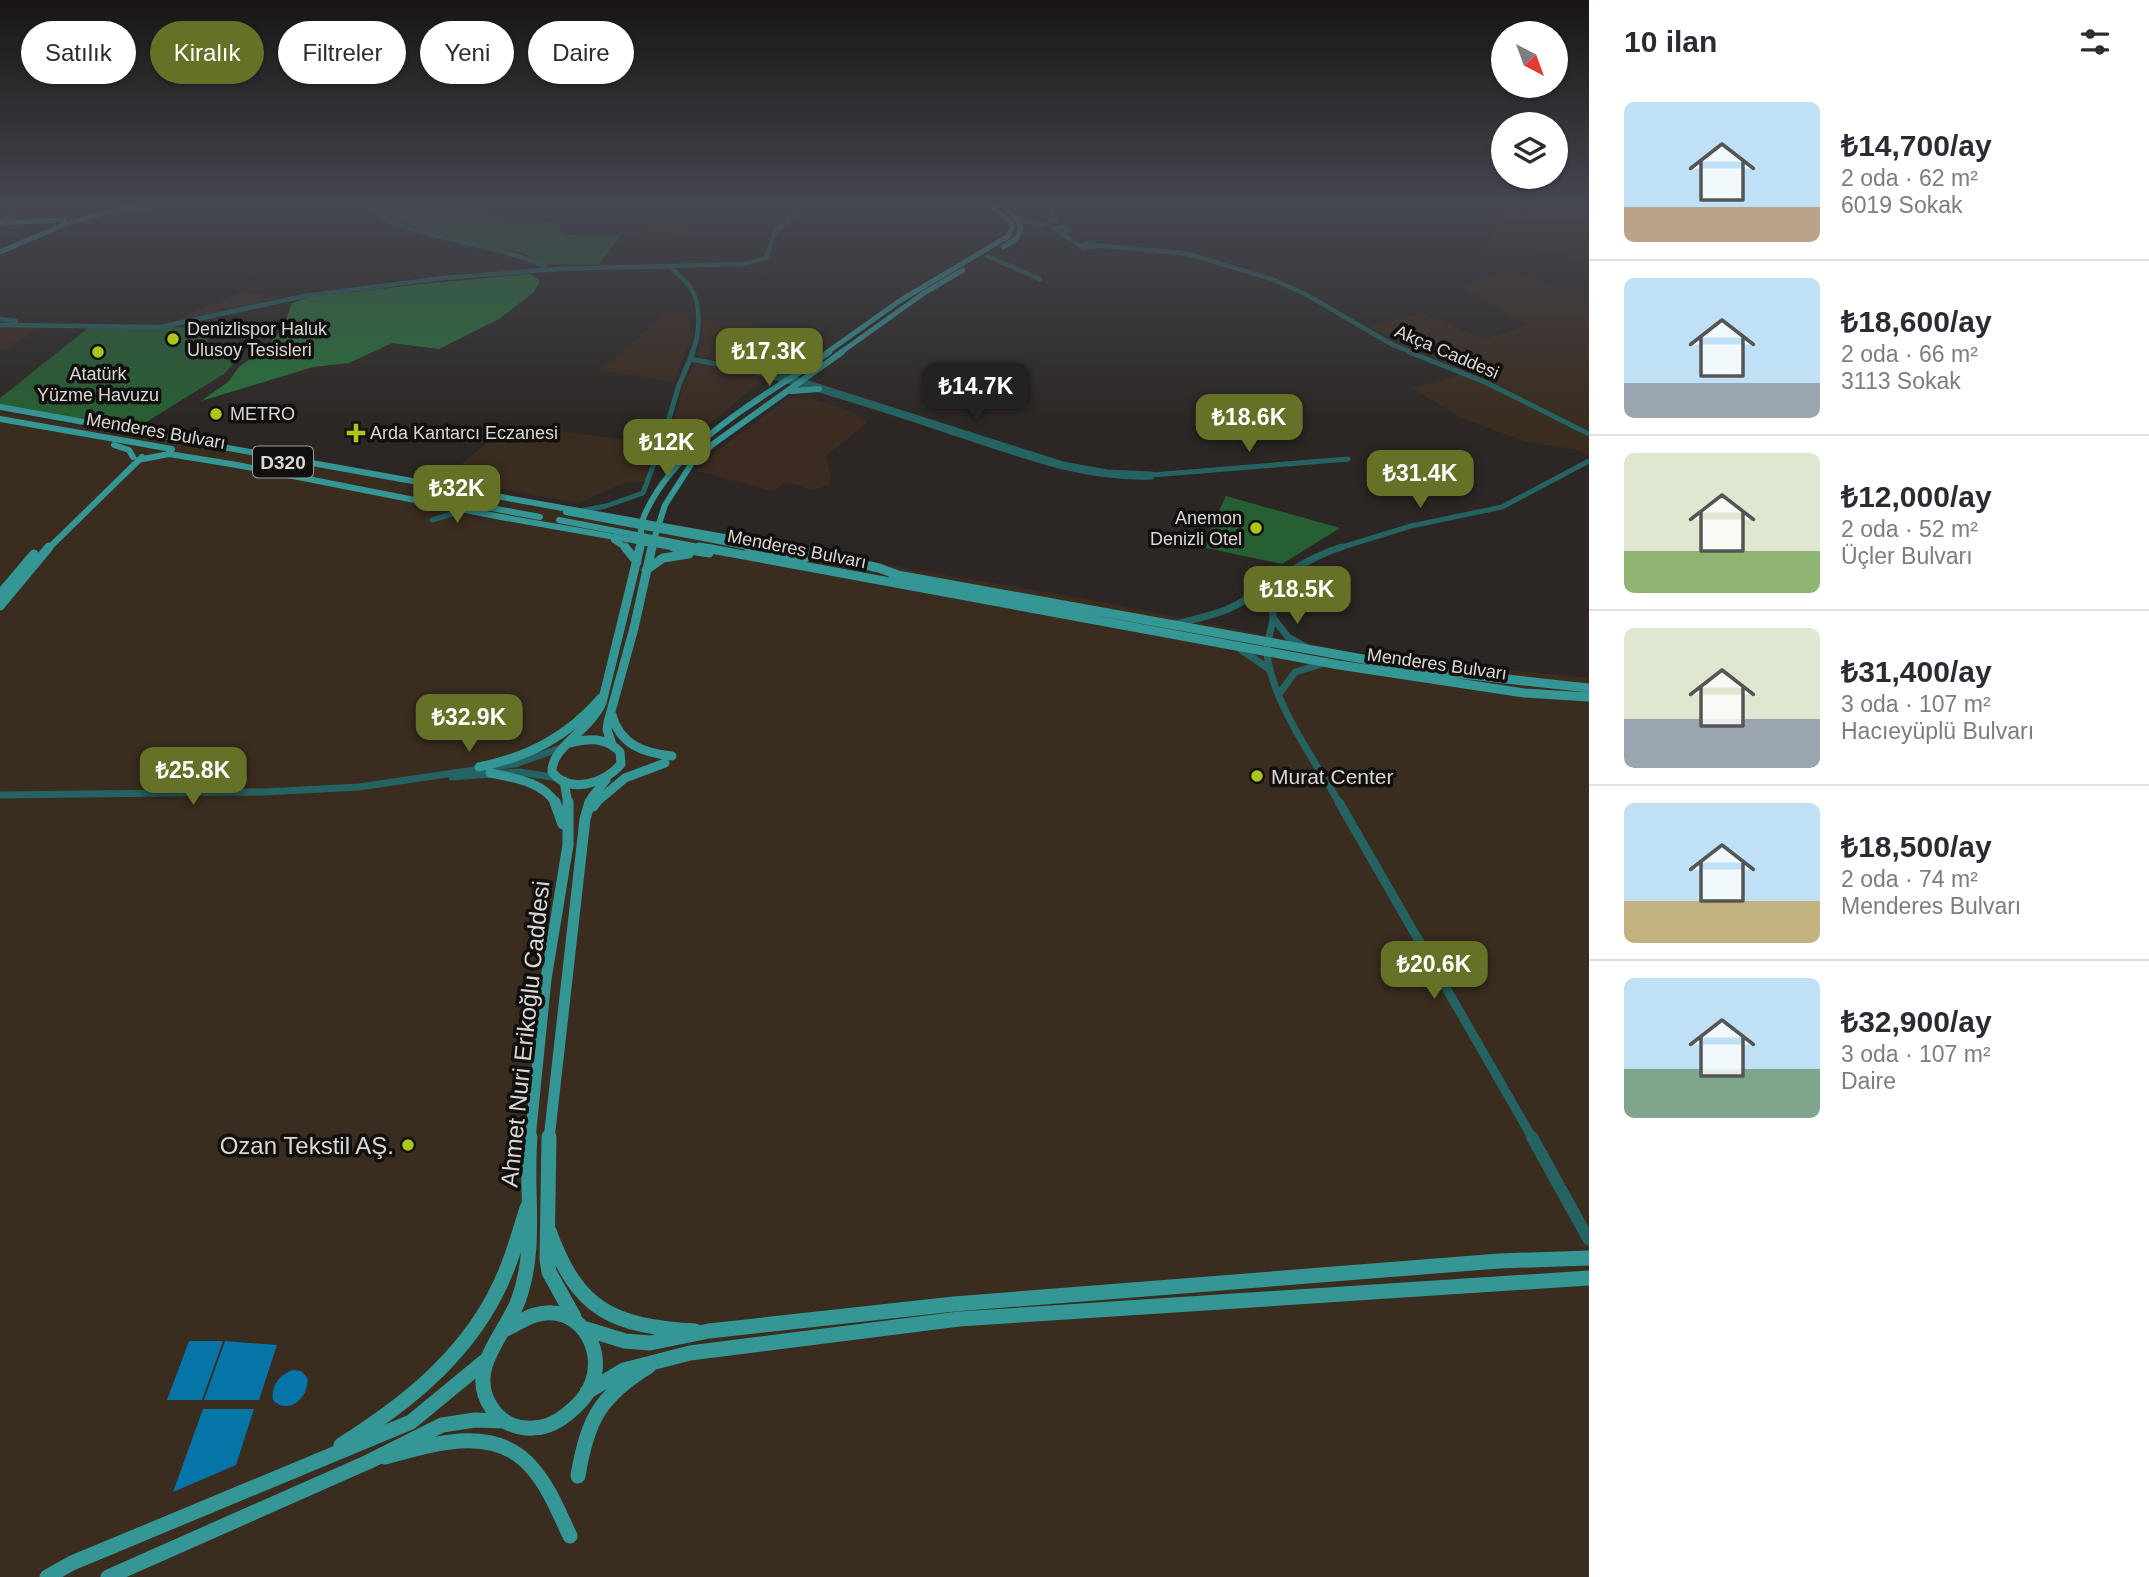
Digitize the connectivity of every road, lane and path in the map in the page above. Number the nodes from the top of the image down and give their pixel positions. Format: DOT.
graph roads {
  1 [pos="453,277"];
  2 [pos="679,277"];
  3 [pos="939,277"];
  4 [pos="952,277"];
  5 [pos="1035,277"];
  6 [pos="1260,277"];
  7 [pos="1040,279"];
  8 [pos="0,319"];
  9 [pos="25,324"];
  10 [pos="0,326"];
  11 [pos="690,359"];
  12 [pos="819,368"];
  13 [pos="795,381"];
  14 [pos="822,388"];
  15 [pos="777,397"];
  16 [pos="0,410"];
  17 [pos="0,419"];
  18 [pos="0,425"];
  19 [pos="1588,431"];
  20 [pos="665,432"];
  21 [pos="710,437"];
  22 [pos="675,440"];
  23 [pos="684,442"];
  24 [pos="136,443"];
  25 [pos="660,446"];
  26 [pos="171,449"];
  27 [pos="670,453"];
  28 [pos="136,458"];
  29 [pos="658,458"];
  30 [pos="1348,459"];
  31 [pos="681,461"];
  32 [pos="1589,461"];
  33 [pos="347,469"];
  34 [pos="365,477"];
  35 [pos="324,479"];
  36 [pos="392,491"];
  37 [pos="423,499"];
  38 [pos="651,503"];
  39 [pos="665,504"];
  40 [pos="477,510"];
  41 [pos="579,511"];
  42 [pos="605,515"];
  43 [pos="616,516"];
  44 [pos="642,521"];
  45 [pos="656,523"];
  46 [pos="691,529"];
  47 [pos="589,532"];
  48 [pos="601,535"];
  49 [pos="641,541"];
  50 [pos="652,543"];
  51 [pos="672,547"];
  52 [pos="709,551"];
  53 [pos="637,562"];
  54 [pos="646,571"];
  55 [pos="898,575"];
  56 [pos="1271,585"];
  57 [pos="0,594"];
  58 [pos="0,606"];
  59 [pos="1273,618"];
  60 [pos="1174,625"];
  61 [pos="1230,645"];
  62 [pos="1267,646"];
  63 [pos="1308,649"];
  64 [pos="1331,664"];
  65 [pos="1270,670"];
  66 [pos="1589,688"];
  67 [pos="605,692"];
  68 [pos="1279,694"];
  69 [pos="1589,698"];
  70 [pos="611,708"];
  71 [pos="612,744"];
  72 [pos="566,746"];
  73 [pos="480,767"];
  74 [pos="490,773"];
  75 [pos="608,779"];
  76 [pos="562,780"];
  77 [pos="383,783"];
  78 [pos="0,795"];
  79 [pos="585,818"];
  80 [pos="567,842"];
  81 [pos="528,1205"];
  82 [pos="547,1222"];
  83 [pos="1589,1240"];
  84 [pos="1589,1258"];
  85 [pos="1589,1278"];
  86 [pos="574,1318"];
  87 [pos="506,1329"];
  88 [pos="586,1329"];
  89 [pos="709,1331"];
  90 [pos="662,1359"];
  91 [pos="485,1361"];
  92 [pos="587,1392"];
  93 [pos="504,1421"];
  94 [pos="319,1458"];
  95 [pos="368,1462"];
  96 [pos="578,1476"];
  97 [pos="570,1536"];
  98 [pos="47,1577"];
  99 [pos="107,1577"];
  1 -- 9 [label="street"];
  2 -- 11 [label="street"];
  3 -- 13 [label="main road"];
  4 -- 12 [label="main road"];
  5 -- 7 [label="street"];
  6 -- 19 [label="street, Akça Caddesi"];
  8 -- 9 [label="street"];
  9 -- 10 [label="street"];
  11 -- 13 [label="street"];
  11 -- 20 [label="street"];
  12 -- 13 [label="main road"];
  12 -- 14 [label="main road"];
  13 -- 14 [label="street"];
  13 -- 15 [label="main road"];
  13 -- 21 [label="main road"];
  14 -- 15 [label="main road"];
  14 -- 30 [label="street"];
  15 -- 39 [label="main road"];
  16 -- 33 [label="main road"];
  16 -- 34 [label="main road, Menderes Bulvarı / D320"];
  17 -- 24 [label="main road, Menderes Bulvarı / D320"];
  18 -- 28 [label="main road"];
  20 -- 22 [label="main road"];
  20 -- 25 [label="main road"];
  21 -- 23 [label="main road"];
  21 -- 31 [label="main road"];
  22 -- 23 [label="main road"];
  22 -- 25 [label="main road"];
  23 -- 27 [label="main road"];
  24 -- 26 [label="main road, Menderes Bulvarı / D320"];
  24 -- 28 [label="main road"];
  25 -- 27 [label="main road"];
  25 -- 29 [label="main road"];
  26 -- 28 [label="main road"];
  26 -- 35 [label="main road, Menderes Bulvarı / D320"];
  27 -- 29 [label="main road"];
  27 -- 31 [label="main road"];
  28 -- 35 [label="main road"];
  28 -- 57 [label="main road"];
  28 -- 58 [label="main road"];
  29 -- 41 [label="street"];
  31 -- 38 [label="main road"];
  32 -- 56 [label="street"];
  33 -- 34 [label="main road"];
  33 -- 41 [label="main road"];
  34 -- 55 [label="main road, Menderes Bulvarı / D320, bridge"];
  35 -- 36 [label="main road"];
  36 -- 37 [label="main road"];
  36 -- 52 [label="main road, Menderes Bulvarı, bridge"];
  37 -- 40 [label="main road"];
  37 -- 40 [label="street"];
  38 -- 43 [label="main road"];
  38 -- 44 [label="main road"];
  39 -- 45 [label="main road"];
  39 -- 46 [label="main road"];
  40 -- 47 [label="main road"];
  41 -- 42 [label="main road"];
  42 -- 43 [label="main road"];
  42 -- 47 [label="main road"];
  43 -- 44 [label="main road"];
  44 -- 45 [label="main road"];
  44 -- 49 [label="main road"];
  45 -- 46 [label="main road"];
  45 -- 50 [label="main road"];
  46 -- 51 [label="main road"];
  46 -- 55 [label="main road"];
  47 -- 48 [label="main road"];
  48 -- 49 [label="main road"];
  48 -- 53 [label="main road"];
  49 -- 50 [label="main road"];
  49 -- 53 [label="main road"];
  50 -- 51 [label="main road"];
  50 -- 54 [label="main road"];
  51 -- 52 [label="main road"];
  52 -- 54 [label="main road"];
  52 -- 61 [label="main road, Menderes Bulvarı"];
  53 -- 67 [label="main road"];
  54 -- 70 [label="main road"];
  55 -- 60 [label="main road, Menderes Bulvarı"];
  56 -- 59 [label="street"];
  56 -- 60 [label="street"];
  59 -- 62 [label="street"];
  59 -- 63 [label="street"];
  60 -- 62 [label="main road, Menderes Bulvarı"];
  61 -- 62 [label="main road, Menderes Bulvarı"];
  61 -- 65 [label="street"];
  62 -- 63 [label="main road, Menderes Bulvarı"];
  62 -- 64 [label="main road, Menderes Bulvarı"];
  62 -- 65 [label="street"];
  63 -- 66 [label="main road, Menderes Bulvarı"];
  64 -- 68 [label="street"];
  64 -- 69 [label="main road, Menderes Bulvarı"];
  65 -- 68 [label="street"];
  67 -- 72 [label="main road"];
  67 -- 73 [label="main road"];
  68 -- 83 [label="street"];
  70 -- 71 [label="main road"];
  70 -- 79 [label="main road"];
  71 -- 72 [label="main road"];
  71 -- 75 [label="main road"];
  72 -- 73 [label="street"];
  72 -- 76 [label="main road"];
  73 -- 77 [label="street"];
  74 -- 76 [label="street"];
  74 -- 77 [label="street"];
  74 -- 80 [label="main road"];
  75 -- 76 [label="main road"];
  75 -- 79 [label="main road, Ahmet Nuri Erikoğlu Caddesi"];
  76 -- 80 [label="main road, Ahmet Nuri Erikoğlu Caddesi"];
  77 -- 78 [label="street"];
  79 -- 82 [label="main road, Ahmet Nuri Erikoğlu Caddesi"];
  80 -- 81 [label="main road, Ahmet Nuri Erikoğlu Caddesi"];
  81 -- 87 [label="main road, Ahmet Nuri Erikoğlu Caddesi"];
  81 -- 94 [label="main road"];
  82 -- 86 [label="main road, Ahmet Nuri Erikoğlu Caddesi"];
  82 -- 89 [label="main road"];
  84 -- 89 [label="main road"];
  85 -- 90 [label="main road"];
  86 -- 87 [label="main road"];
  86 -- 88 [label="main road"];
  87 -- 91 [label="main road"];
  88 -- 89 [label="main road"];
  88 -- 92 [label="main road"];
  90 -- 92 [label="main road"];
  90 -- 96 [label="main road"];
  91 -- 93 [label="main road"];
  91 -- 94 [label="main road"];
  92 -- 93 [label="main road"];
  93 -- 95 [label="main road"];
  94 -- 98 [label="main road"];
  95 -- 97 [label="main road"];
  95 -- 99 [label="main road"];
}
